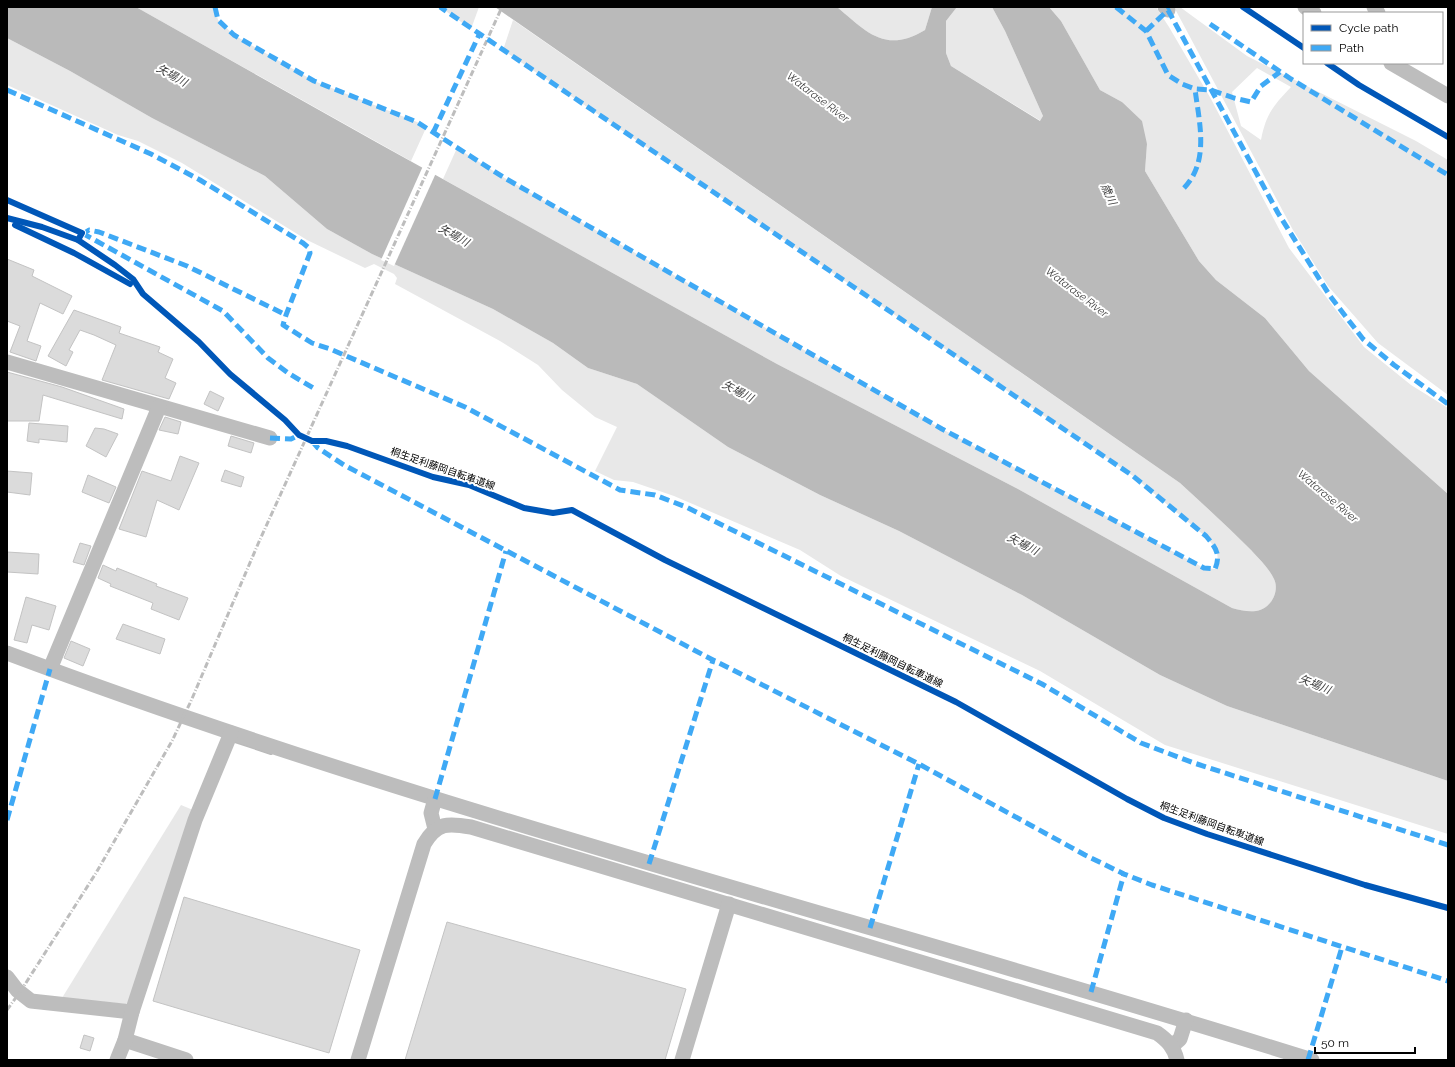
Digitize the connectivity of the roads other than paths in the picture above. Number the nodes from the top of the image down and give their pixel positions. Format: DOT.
graph roads {
  1 [pos="1393,64"];
  2 [pos="1405,64"];
  3 [pos="1419,80"];
  4 [pos="1448,96"];
  5 [pos="7,362"];
  6 [pos="159,407"];
  7 [pos="270,438"];
  8 [pos="7,653"];
  9 [pos="50,669"];
  10 [pos="231,733"];
  11 [pos="435,799"];
  12 [pos="436,829"];
  13 [pos="729,904"];
  14 [pos="7,977"];
  15 [pos="132,1012"];
  16 [pos="1186,1020"];
  17 [pos="125,1040"];
  18 [pos="1174,1053"];
  19 [pos="117,1060"];
  20 [pos="186,1060"];
  21 [pos="358,1060"];
  22 [pos="682,1060"];
  23 [pos="1312,1060"];
  1 -- 3 [label="street"];
  2 -- 3 [label="street"];
  3 -- 4 [label="street"];
  5 -- 6 [label="street"];
  6 -- 7 [label="street"];
  6 -- 9 [label="street"];
  8 -- 9 [label="street"];
  9 -- 10 [label="street"];
  10 -- 11 [label="street"];
  10 -- 15 [label="street"];
  11 -- 12 [label="street"];
  11 -- 16 [label="street"];
  12 -- 13 [label="street"];
  12 -- 21 [label="street"];
  13 -- 18 [label="street"];
  13 -- 22 [label="street"];
  14 -- 15 [label="street"];
  15 -- 17 [label="street"];
  16 -- 18 [label="street"];
  16 -- 23 [label="street"];
  17 -- 19 [label="street"];
  17 -- 20 [label="street"];
}
